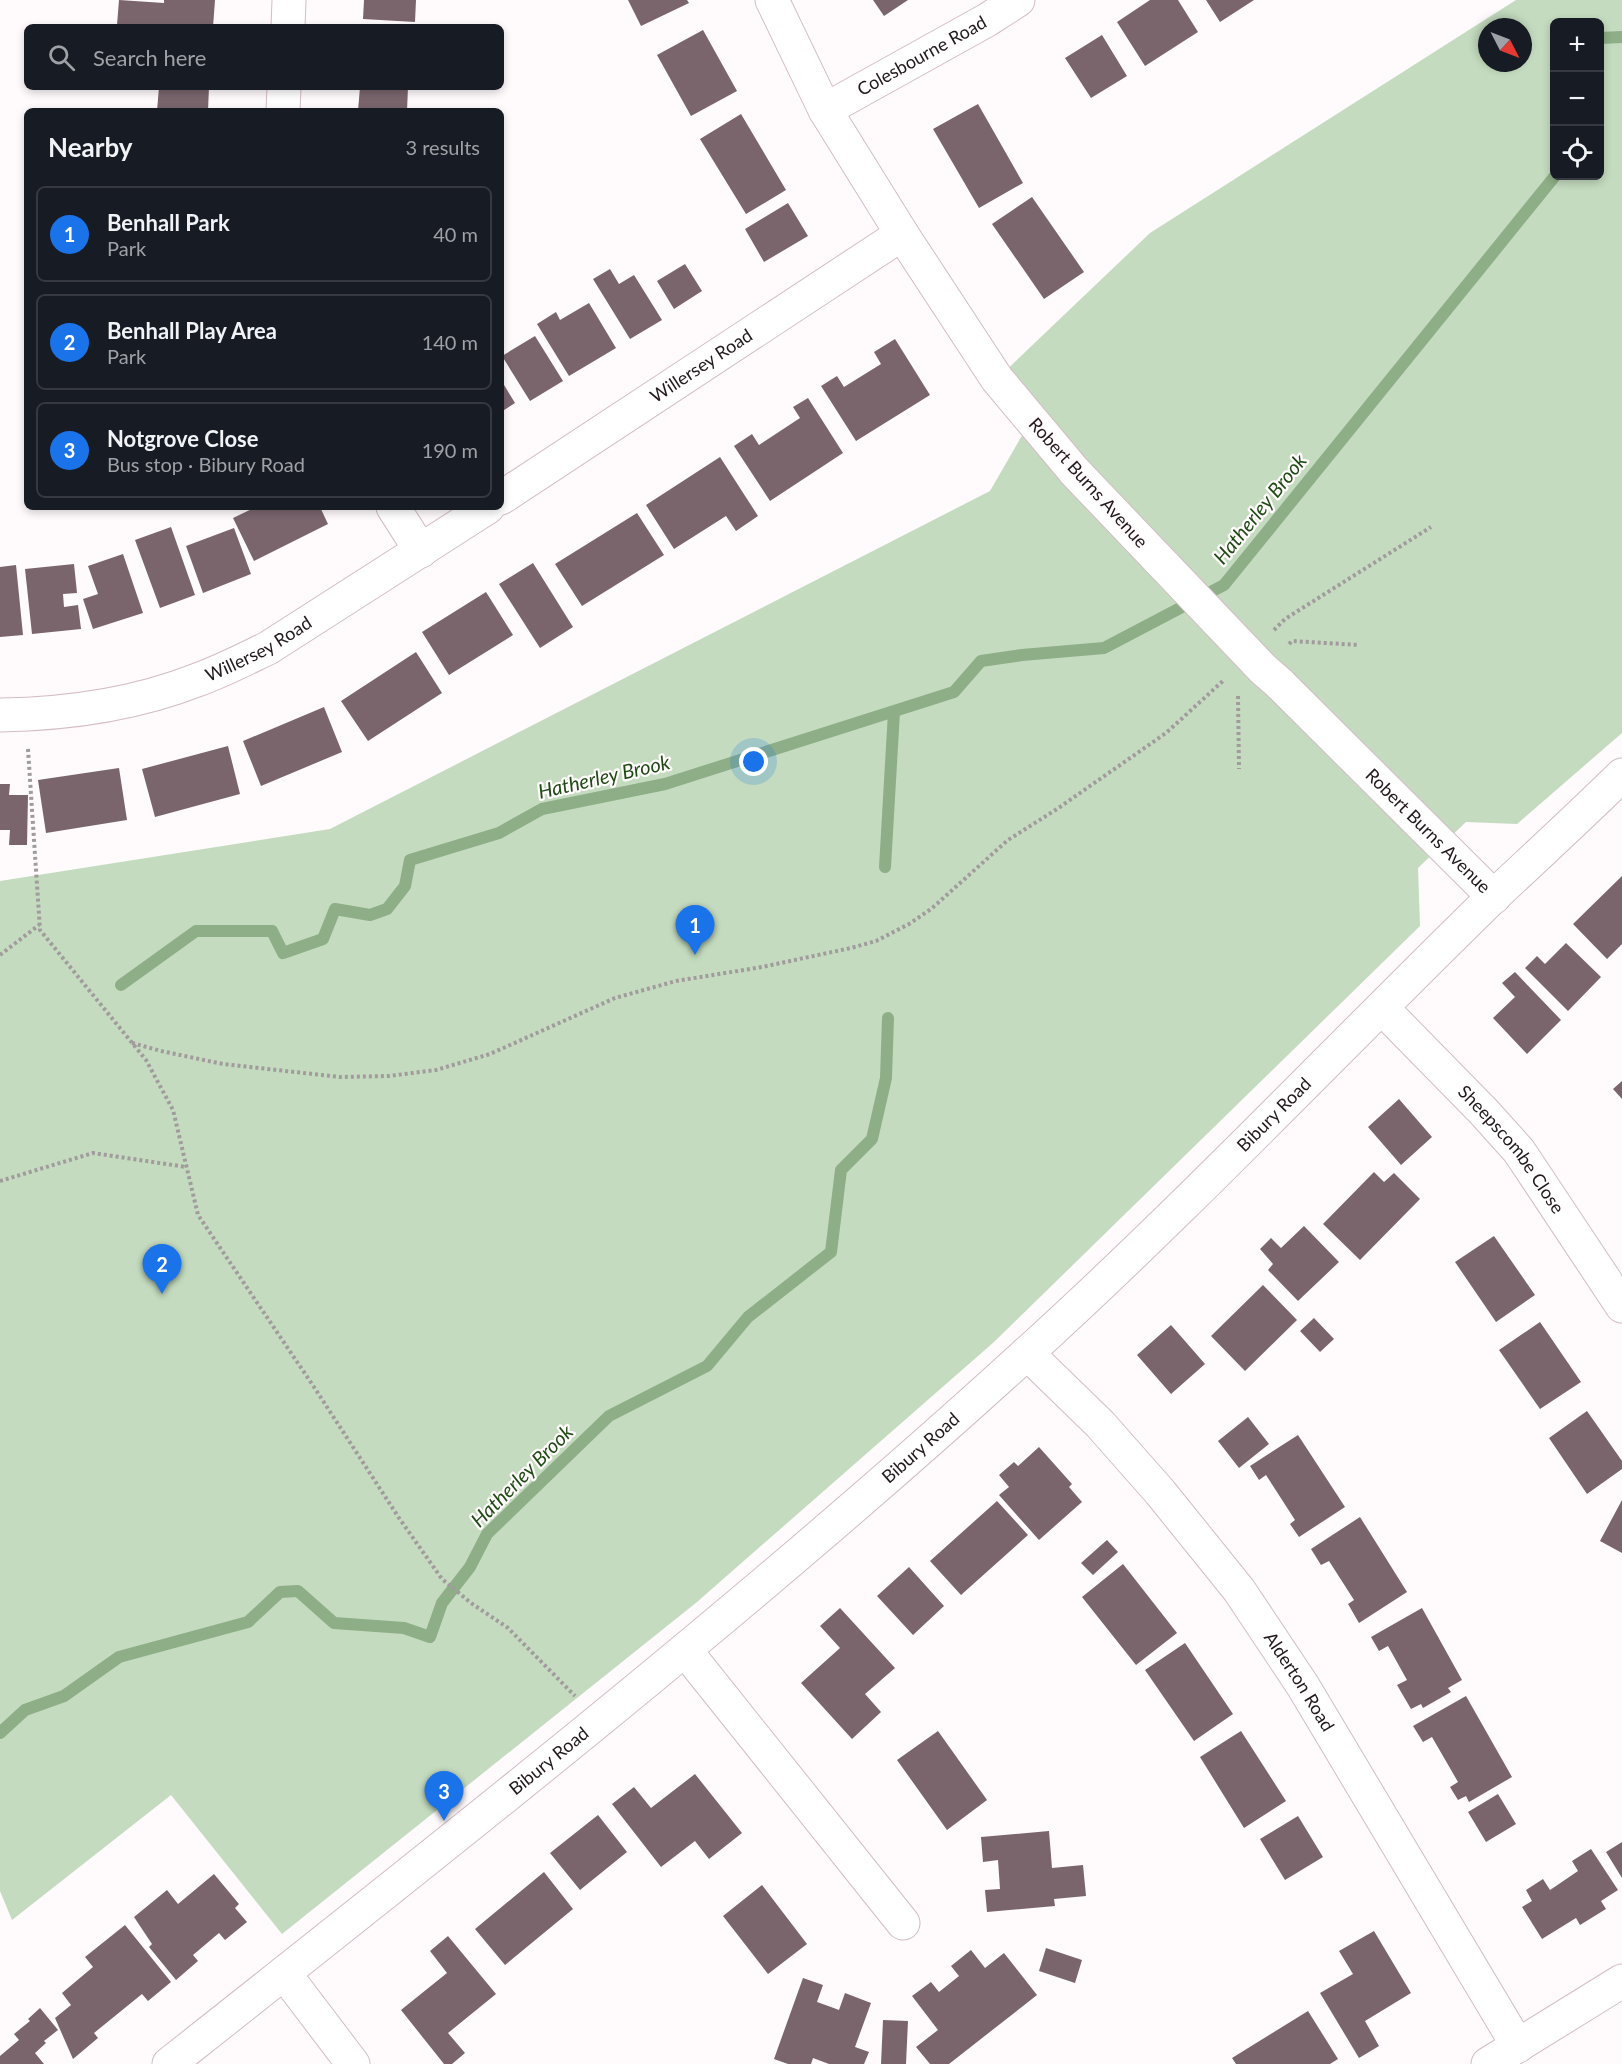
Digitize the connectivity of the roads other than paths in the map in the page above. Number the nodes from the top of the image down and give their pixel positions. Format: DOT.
graph roads {
  1 [pos="289,0"];
  2 [pos="772,0"];
  3 [pos="1018,0"];
  4 [pos="288,24"];
  5 [pos="284,90"];
  6 [pos="283,108"];
  7 [pos="825,110"];
  8 [pos="902,234"];
  9 [pos="504,496"];
  10 [pos="395,510"];
  11 [pos="484,510"];
  12 [pos="422,551"];
  13 [pos="13,715"];
  14 [pos="1622,775"];
  15 [pos="1494,897"];
  16 [pos="1382,1008"];
  17 [pos="1622,1306"];
  18 [pos="1027,1353"];
  19 [pos="685,1650"];
  20 [pos="903,1923"];
  21 [pos="284,1973"];
  22 [pos="1622,1982"];
  23 [pos="1518,2046"];
  24 [pos="169,2064"];
  25 [pos="353,2064"];
  26 [pos="1488,2064"];
  1 -- 4 [label="street"];
  2 -- 7 [label="street, Robert Burns Avenue"];
  3 -- 7 [label="street, Colesbourne Road"];
  5 -- 6 [label="street"];
  7 -- 8 [label="street, Robert Burns Avenue"];
  8 -- 9 [label="street, Willersey Road"];
  8 -- 15 [label="street, Robert Burns Avenue, bridge"];
  10 -- 12 [label="street"];
  11 -- 12 [label="street, Willersey Road"];
  12 -- 13 [label="street, Willersey Road"];
  14 -- 15 [label="street, Bibury Road"];
  15 -- 16 [label="street, Bibury Road"];
  16 -- 17 [label="street, Sheepscombe Close"];
  16 -- 18 [label="street, Bibury Road"];
  18 -- 19 [label="street, Bibury Road"];
  18 -- 23 [label="street, Alderton Road"];
  19 -- 20 [label="street"];
  19 -- 21 [label="street, Bibury Road"];
  21 -- 24 [label="street, Bibury Road"];
  21 -- 25 [label="street"];
  22 -- 23 [label="street"];
  23 -- 26 [label="street"];
}
